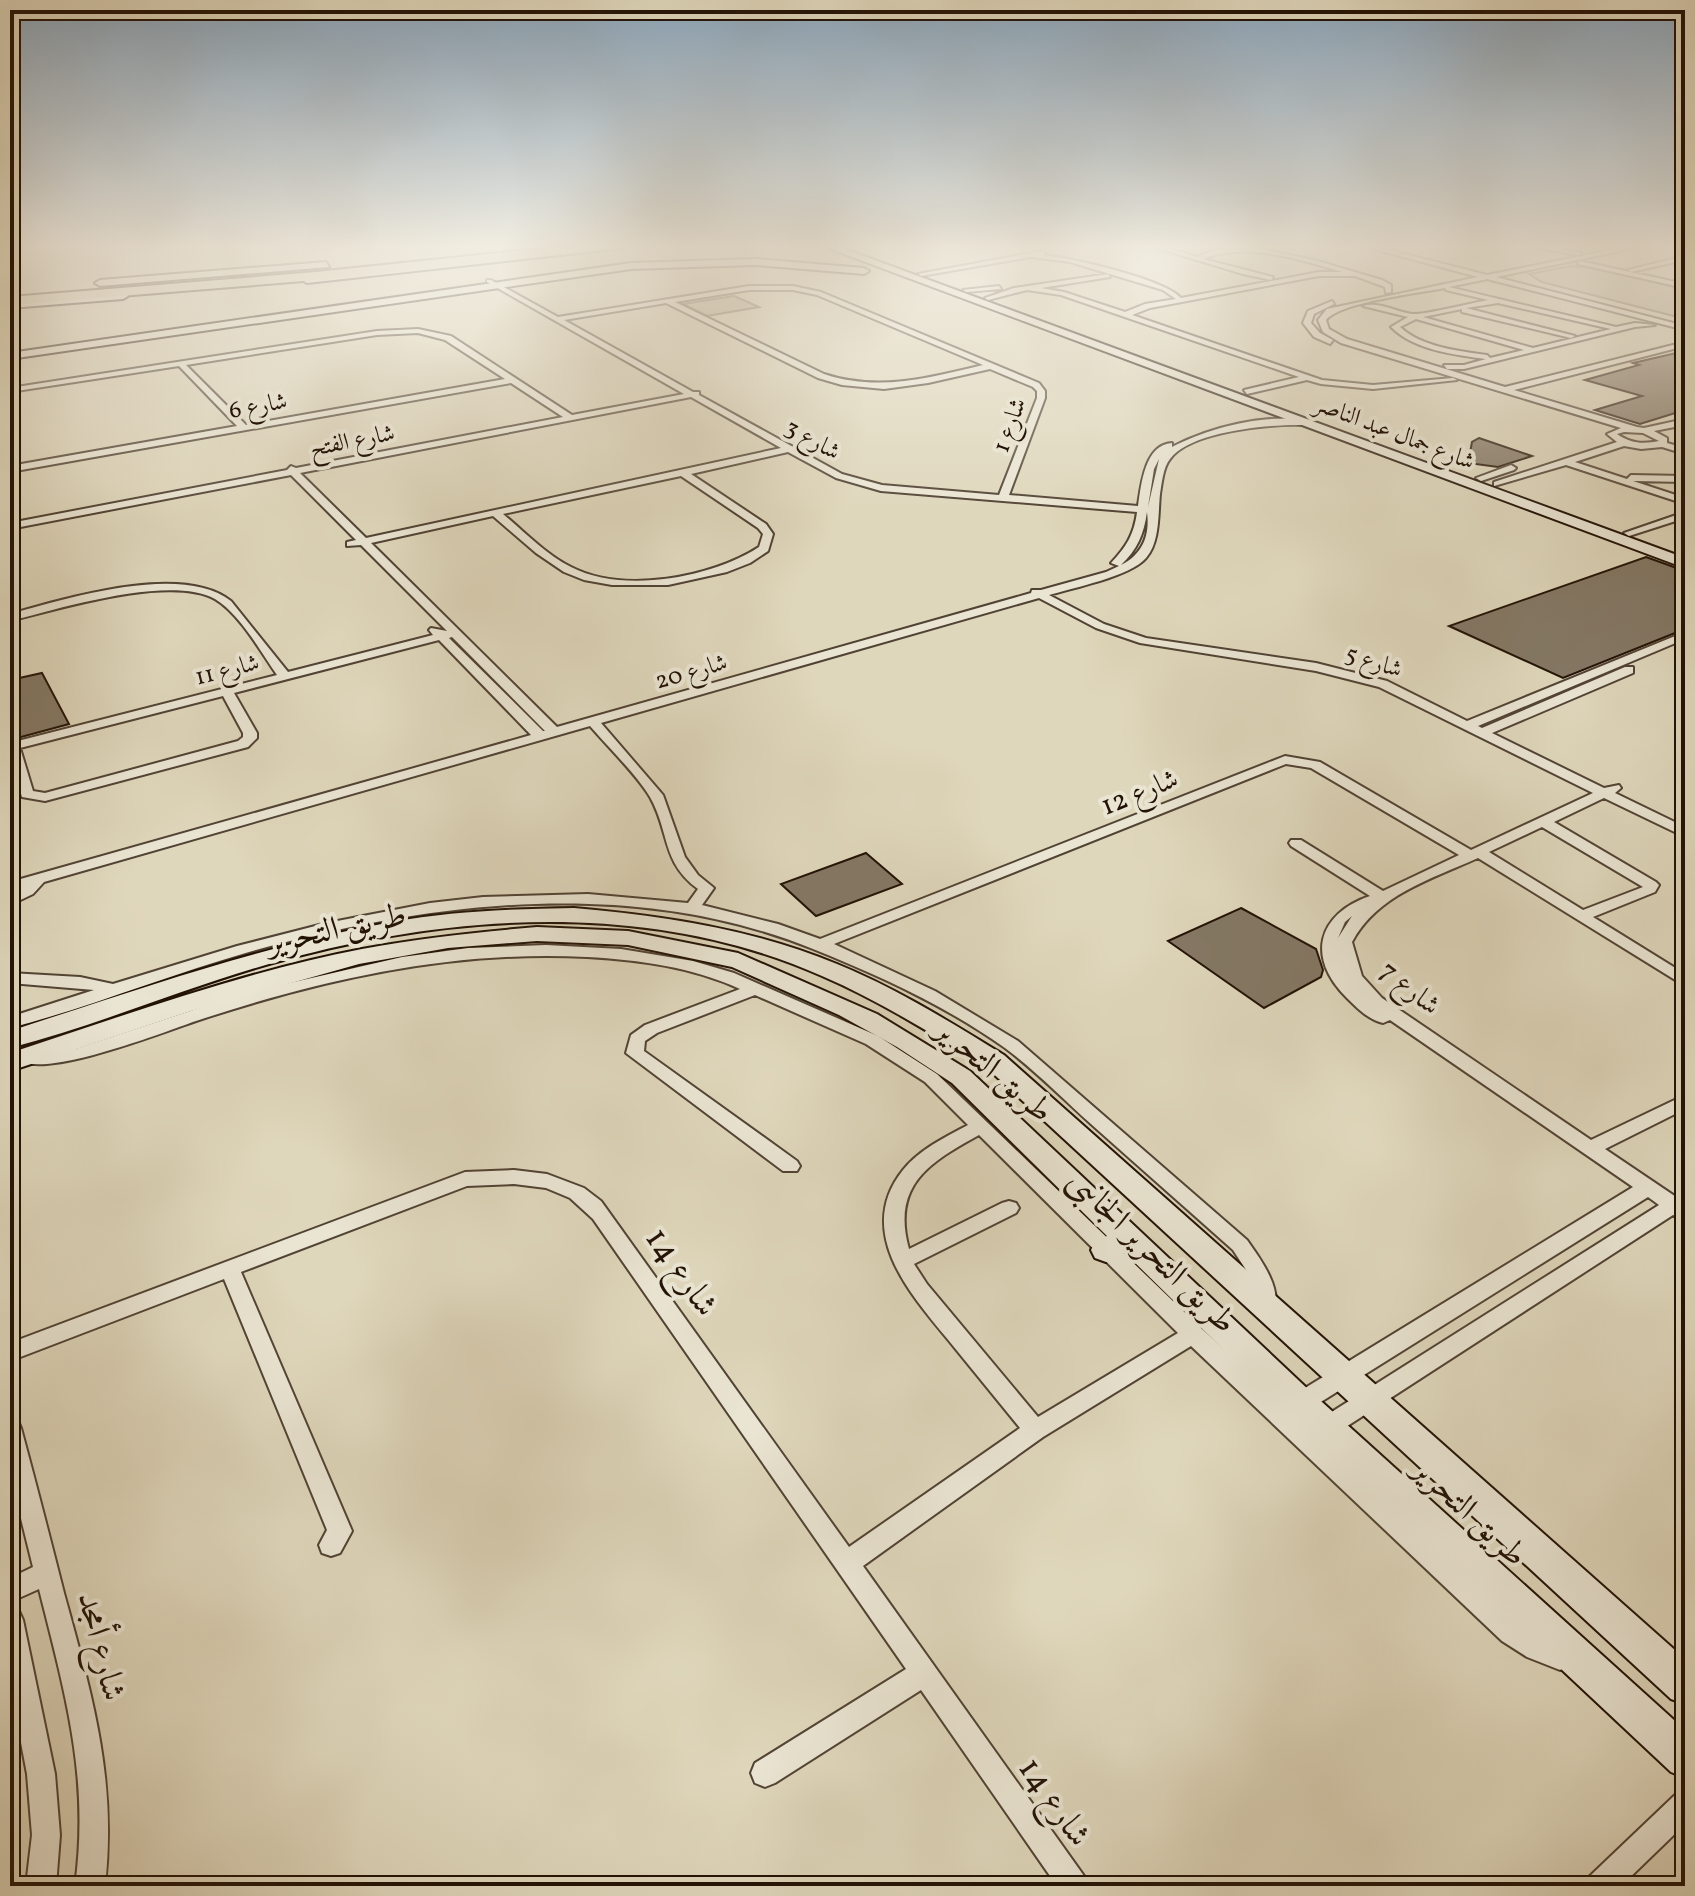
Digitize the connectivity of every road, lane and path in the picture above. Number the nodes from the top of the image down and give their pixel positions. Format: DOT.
graph roads {
  1 [pos="128,336"];
  2 [pos="355,336"];
  3 [pos="441,336"];
  4 [pos="593,336"];
  5 [pos="740,336"];
  6 [pos="920,336"];
  7 [pos="1082,336"];
  8 [pos="1085,336"];
  9 [pos="1193,336"];
  10 [pos="1200,336"];
  11 [pos="1320,336"];
  12 [pos="1337,336"];
  13 [pos="1412,336"];
  14 [pos="1484,336"];
  15 [pos="1556,336"];
  16 [pos="1580,336"];
  17 [pos="1584,337"];
  18 [pos="1563,342"];
  19 [pos="1685,344"];
  20 [pos="1116,349"];
  21 [pos="1531,350"];
  22 [pos="10,354"];
  23 [pos="1464,354"];
  24 [pos="1147,356"];
  25 [pos="1497,358"];
  26 [pos="1132,359"];
  27 [pos="1478,363"];
  28 [pos="181,364"];
  29 [pos="991,366"];
  30 [pos="1412,371"];
  31 [pos="1459,374"];
  32 [pos="1307,378"];
  33 [pos="513,380"];
  34 [pos="1397,381"];
  35 [pos="10,390"];
  36 [pos="1507,390"];
  37 [pos="1247,392"];
  38 [pos="695,393"];
  39 [pos="1266,408"];
  40 [pos="570,417"];
  41 [pos="1303,422"];
  42 [pos="1685,422"];
  43 [pos="1672,426"];
  44 [pos="244,428"];
  45 [pos="1640,430"];
  46 [pos="1615,434"];
  47 [pos="1661,439"];
  48 [pos="1624,443"];
  49 [pos="1685,445"];
  50 [pos="794,448"];
  51 [pos="1685,451"];
  52 [pos="1566,462"];
  53 [pos="10,469"];
  54 [pos="287,471"];
  55 [pos="682,472"];
  56 [pos="1481,478"];
  57 [pos="1619,479"];
  58 [pos="1685,479"];
  59 [pos="1497,484"];
  60 [pos="1004,496"];
  61 [pos="1685,501"];
  62 [pos="1150,507"];
  63 [pos="495,513"];
  64 [pos="1685,515"];
  65 [pos="10,524"];
  66 [pos="1629,533"];
  67 [pos="357,543"];
  68 [pos="1685,553"];
  69 [pos="1685,563"];
  70 [pos="1041,591"];
  71 [pos="10,618"];
  72 [pos="448,635"];
  73 [pos="1685,635"];
  74 [pos="1685,646"];
  75 [pos="285,677"];
  76 [pos="227,692"];
  77 [pos="593,721"];
  78 [pos="1481,726"];
  79 [pos="544,731"];
  80 [pos="11,746"];
  81 [pos="1609,790"];
  82 [pos="1542,821"];
  83 [pos="1685,822"];
  84 [pos="1685,833"];
  85 [pos="1296,843"];
  86 [pos="1473,853"];
  87 [pos="10,876"];
  88 [pos="40,878"];
  89 [pos="10,887"];
  90 [pos="1382,897"];
  91 [pos="10,900"];
  92 [pos="692,908"];
  93 [pos="1582,916"];
  94 [pos="818,945"];
  95 [pos="10,978"];
  96 [pos="1685,981"];
  97 [pos="755,989"];
  98 [pos="118,997"];
  99 [pos="10,1023"];
  100 [pos="1415,1028"];
  101 [pos="15,1053"];
  102 [pos="1685,1101"];
  103 [pos="981,1126"];
  104 [pos="1591,1148"];
  105 [pos="790,1166"];
  106 [pos="1649,1187"];
  107 [pos="1009,1208"];
  108 [pos="1680,1209"];
  109 [pos="1117,1244"];
  110 [pos="902,1261"];
  111 [pos="229,1267"];
  112 [pos="1267,1308"];
  113 [pos="1193,1334"];
  114 [pos="10,1352"];
  115 [pos="1343,1376"];
  116 [pos="1370,1399"];
  117 [pos="1300,1403"];
  118 [pos="1327,1427"];
  119 [pos="10,1428"];
  120 [pos="1035,1430"];
  121 [pos="331,1545"];
  122 [pos="847,1563"];
  123 [pos="47,1573"];
  124 [pos="10,1590"];
  125 [pos="10,1620"];
  126 [pos="1583,1664"];
  127 [pos="924,1673"];
  128 [pos="1685,1685"];
  129 [pos="1685,1758"];
  130 [pos="765,1773"];
  131 [pos="1685,1805"];
  132 [pos="41,1886"];
  133 [pos="90,1886"];
  134 [pos="1074,1886"];
  135 [pos="1600,1886"];
  1 -- 22 [label="main road"];
  2 -- 28 [label="street"];
  3 -- 33 [label="street"];
  4 -- 38 [label="street, شارع 3"];
  5 -- 29 [label="street"];
  6 -- 29 [label="street, شارع 1"];
  7 -- 20 [label="main road, شارع جمال عبد الناصر"];
  8 -- 20 [label="main road, شارع جمال عبد الناصر"];
  9 -- 32 [label="street"];
  10 -- 34 [label="street"];
  11 -- 30 [label="street"];
  12 -- 31 [label="street"];
  13 -- 23 [label="street"];
  14 -- 21 [label="street"];
  15 -- 18 [label="street"];
  16 -- 17 [label="street"];
  17 -- 18 [label="street"];
  18 -- 21 [label="street"];
  19 -- 36 [label="street"];
  20 -- 24 [label="main road, شارع جمال عبد الناصر"];
  20 -- 26 [label="main road, شارع جمال عبد الناصر"];
  21 -- 25 [label="street"];
  23 -- 25 [label="street"];
  23 -- 27 [label="street"];
  24 -- 26 [label="main road"];
  24 -- 37 [label="main road, شارع جمال عبد الناصر"];
  25 -- 27 [label="street"];
  26 -- 39 [label="main road, شارع جمال عبد الناصر"];
  27 -- 31 [label="street"];
  28 -- 35 [label="street"];
  28 -- 44 [label="street"];
  29 -- 60 [label="street, شارع 1"];
  30 -- 31 [label="street"];
  30 -- 34 [label="street"];
  31 -- 34 [label="street"];
  31 -- 36 [label="street"];
  31 -- 46 [label="street"];
  32 -- 34 [label="street"];
  32 -- 37 [label="street"];
  33 -- 40 [label="street"];
  33 -- 44 [label="street, شارع 6"];
  36 -- 45 [label="street"];
  37 -- 56 [label="main road, شارع جمال عبد الناصر"];
  38 -- 40 [label="street, شارع الفتح"];
  38 -- 50 [label="street, شارع 3"];
  39 -- 41 [label="main road, شارع جمال عبد الناصر"];
  39 -- 62 [label="street, شارع 20"];
  40 -- 54 [label="street, شارع الفتح"];
  41 -- 62 [label="street, شارع 20"];
  41 -- 69 [label="main road, شارع جمال عبد الناصر"];
  42 -- 43 [label="street"];
  43 -- 45 [label="street"];
  43 -- 47 [label="street"];
  44 -- 53 [label="street, شارع 6"];
  45 -- 46 [label="street"];
  45 -- 47 [label="street"];
  46 -- 48 [label="street"];
  46 -- 56 [label="street"];
  47 -- 48 [label="street"];
  47 -- 49 [label="street"];
  47 -- 51 [label="street"];
  48 -- 52 [label="street"];
  50 -- 55 [label="street"];
  50 -- 60 [label="street, شارع 3"];
  52 -- 57 [label="street"];
  52 -- 59 [label="street"];
  54 -- 65 [label="street, شارع الفتح"];
  54 -- 67 [label="street"];
  55 -- 63 [label="street"];
  55 -- 63 [label="street"];
  56 -- 59 [label="main road, شارع جمال عبد الناصر"];
  57 -- 58 [label="street"];
  57 -- 61 [label="street"];
  59 -- 66 [label="main road, شارع جمال عبد الناصر"];
  60 -- 62 [label="street, شارع 3"];
  62 -- 70 [label="street, شارع 20"];
  63 -- 67 [label="street"];
  64 -- 66 [label="street"];
  66 -- 68 [label="main road, شارع جمال عبد الناصر"];
  67 -- 72 [label="street"];
  70 -- 77 [label="street, شارع 20"];
  70 -- 78 [label="street, شارع 5"];
  70 -- 79 [label="street, شارع 20"];
  71 -- 75 [label="street"];
  72 -- 75 [label="street, شارع 11"];
  72 -- 79 [label="street"];
  73 -- 78 [label="street"];
  74 -- 78 [label="street"];
  75 -- 76 [label="street, شارع 11"];
  76 -- 80 [label="street, شارع 11"];
  76 -- 80 [label="street"];
  77 -- 79 [label="street, شارع 20"];
  77 -- 92 [label="street"];
  78 -- 81 [label="street, شارع 5"];
  79 -- 87 [label="street, شارع 20"];
  79 -- 88 [label="street, شارع 20"];
  81 -- 82 [label="street, شارع 7"];
  81 -- 83 [label="street, شارع 5"];
  81 -- 84 [label="street, شارع 5"];
  82 -- 86 [label="street, شارع 7"];
  82 -- 93 [label="street"];
  85 -- 90 [label="street"];
  86 -- 90 [label="street, شارع 7"];
  86 -- 93 [label="street, شارع 12"];
  86 -- 94 [label="street, شارع 12"];
  88 -- 89 [label="street, شارع 20"];
  88 -- 91 [label="street"];
  90 -- 100 [label="street, شارع 7"];
  90 -- 100 [label="street"];
  92 -- 94 [label="street, طريق التحرير الجانبى"];
  92 -- 98 [label="street, طريق التحرير الجانبى"];
  93 -- 96 [label="street, شارع 12"];
  94 -- 112 [label="street, طريق التحرير الجانبى"];
  95 -- 98 [label="street"];
  97 -- 101 [label="street, طريق التحرير الجانبى"];
  97 -- 103 [label="street, طريق التحرير الجانبى"];
  97 -- 105 [label="street"];
  98 -- 99 [label="street, طريق التحرير الجانبى"];
  98 -- 101 [label="main road, طريق التحرير"];
  98 -- 112 [label="main road, طريق التحرير"];
  100 -- 104 [label="street, شارع 7"];
  101 -- 109 [label="main road, طريق التحرير"];
  102 -- 104 [label="street"];
  103 -- 109 [label="street, طريق التحرير الجانبى"];
  103 -- 110 [label="street"];
  104 -- 106 [label="street, شارع 7"];
  106 -- 108 [label="street, شارع 7"];
  106 -- 115 [label="street"];
  107 -- 110 [label="street"];
  108 -- 116 [label="street"];
  109 -- 113 [label="street, طريق التحرير الجانبى"];
  109 -- 117 [label="main road, طريق التحرير"];
  110 -- 120 [label="street"];
  111 -- 114 [label="street, شارع 14"];
  111 -- 121 [label="street"];
  111 -- 122 [label="street, شارع 14"];
  112 -- 115 [label="main road, طريق التحرير"];
  113 -- 120 [label="street"];
  113 -- 126 [label="street, طريق التحرير الجانبى"];
  115 -- 116 [label="main road, طريق التحرير"];
  115 -- 117 [label="street"];
  116 -- 118 [label="street"];
  116 -- 128 [label="main road, طريق التحرير"];
  117 -- 118 [label="main road, طريق التحرير"];
  118 -- 126 [label="main road, طريق التحرير"];
  119 -- 123 [label="street, شارع أمجد"];
  120 -- 122 [label="street"];
  122 -- 127 [label="street, شارع 14"];
  123 -- 124 [label="street"];
  123 -- 133 [label="street, شارع أمجد"];
  125 -- 132 [label="street"];
  126 -- 129 [label="main road, طريق التحرير"];
  127 -- 130 [label="street"];
  127 -- 134 [label="street, شارع 14"];
  131 -- 135 [label="street"];
}
